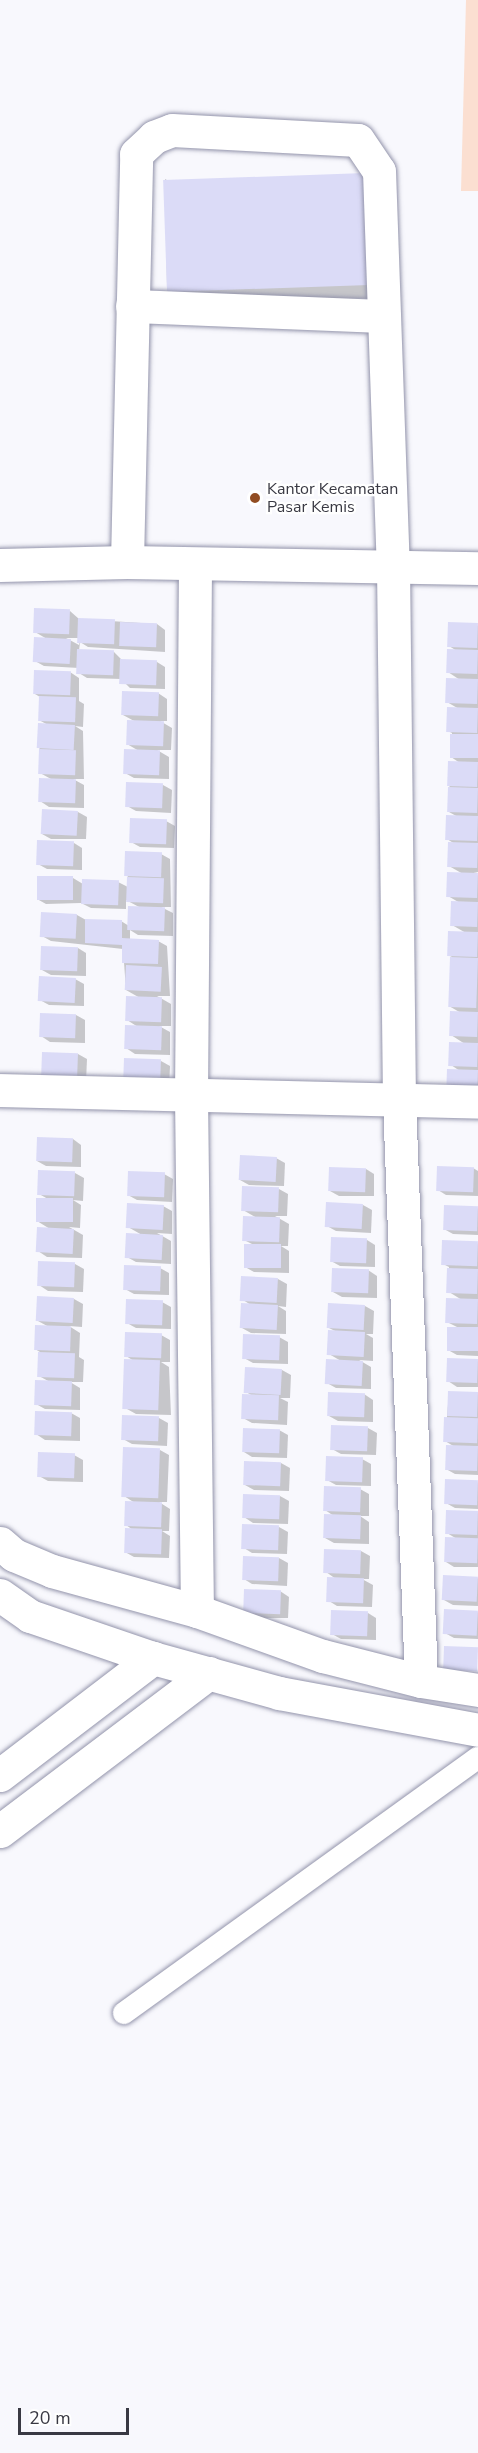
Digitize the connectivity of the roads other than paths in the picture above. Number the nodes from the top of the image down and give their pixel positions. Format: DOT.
graph roads {
  1 [pos="132,306"];
  2 [pos="384,316"];
  3 [pos="127,562"];
  4 [pos="0,565"];
  5 [pos="393,565"];
  6 [pos="195,566"];
  7 [pos="478,568"];
  8 [pos="0,1090"];
  9 [pos="191,1094"];
  10 [pos="399,1100"];
  11 [pos="478,1102"];
  12 [pos="0,1543"];
  13 [pos="0,1594"];
  14 [pos="197,1611"];
  15 [pos="153,1658"];
  16 [pos="209,1672"];
  17 [pos="421,1681"];
  18 [pos="478,1690"];
  19 [pos="478,1730"];
  20 [pos="478,1758"];
  21 [pos="0,1775"];
  22 [pos="0,1831"];
  23 [pos="124,2013"];
  1 -- 2 [label="street"];
  1 -- 2 [label="street"];
  1 -- 3 [label="street"];
  2 -- 5 [label="street"];
  3 -- 4 [label="street"];
  3 -- 6 [label="street"];
  5 -- 6 [label="street"];
  5 -- 7 [label="street"];
  5 -- 10 [label="street"];
  6 -- 9 [label="street"];
  8 -- 9 [label="street"];
  9 -- 10 [label="street"];
  9 -- 14 [label="street"];
  10 -- 11 [label="street"];
  10 -- 17 [label="street"];
  12 -- 14 [label="street"];
  13 -- 15 [label="street"];
  14 -- 17 [label="street"];
  15 -- 16 [label="street"];
  15 -- 21 [label="street"];
  16 -- 19 [label="street"];
  16 -- 22 [label="street"];
  17 -- 18 [label="street"];
  20 -- 23 [label="lane"];
}
